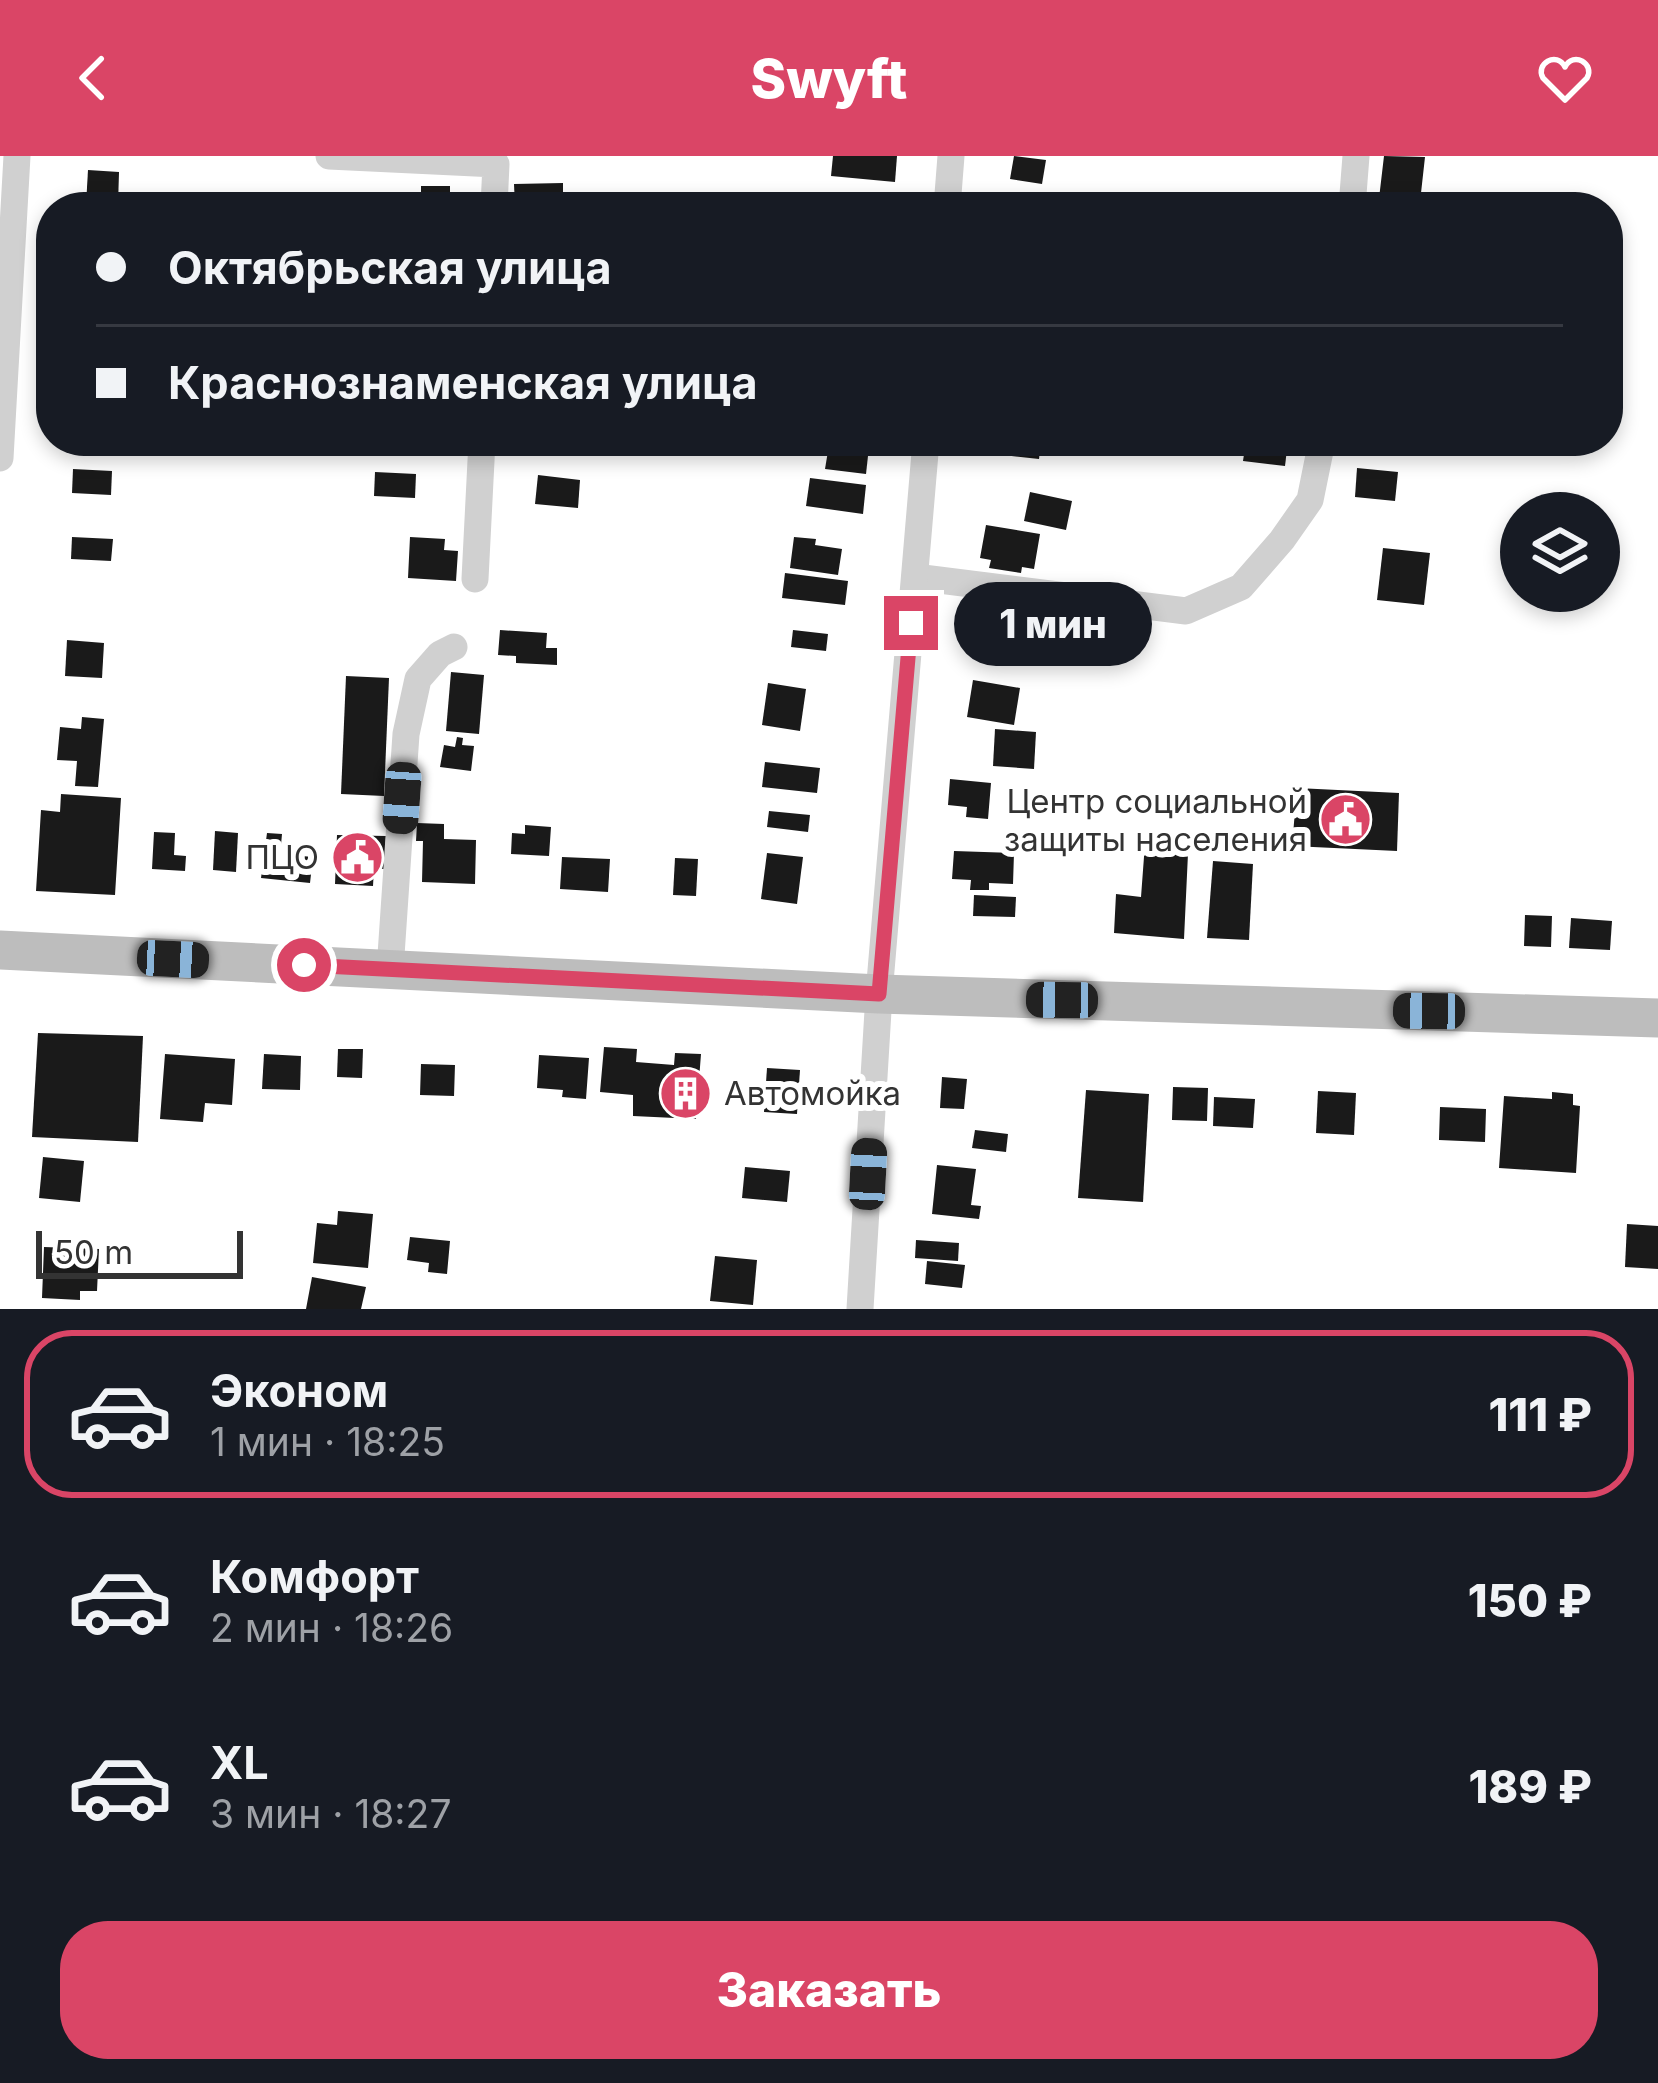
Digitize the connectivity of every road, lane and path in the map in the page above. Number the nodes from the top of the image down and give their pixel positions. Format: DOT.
graph roads {
  1 [pos="16,156"];
  2 [pos="329,156"];
  3 [pos="951,156"];
  4 [pos="1356,156"];
  5 [pos="495,192"];
  6 [pos="947,192"];
  7 [pos="1353,192"];
  8 [pos="481,456"];
  9 [pos="925,456"];
  10 [pos="1319,456"];
  11 [pos="0,458"];
  12 [pos="915,577"];
  13 [pos="475,579"];
  14 [pos="454,647"];
  15 [pos="0,950"];
  16 [pos="390,970"];
  17 [pos="879,994"];
  18 [pos="1658,1018"];
  19 [pos="860,1309"];
  1 -- 11 [label="street"];
  2 -- 5 [label="street"];
  3 -- 6 [label="street"];
  4 -- 7 [label="street"];
  8 -- 13 [label="street"];
  9 -- 12 [label="street"];
  10 -- 12 [label="street"];
  12 -- 17 [label="street"];
  14 -- 16 [label="street"];
  15 -- 16 [label="main road"];
  16 -- 17 [label="main road"];
  17 -- 18 [label="main road"];
  17 -- 19 [label="street"];
}
